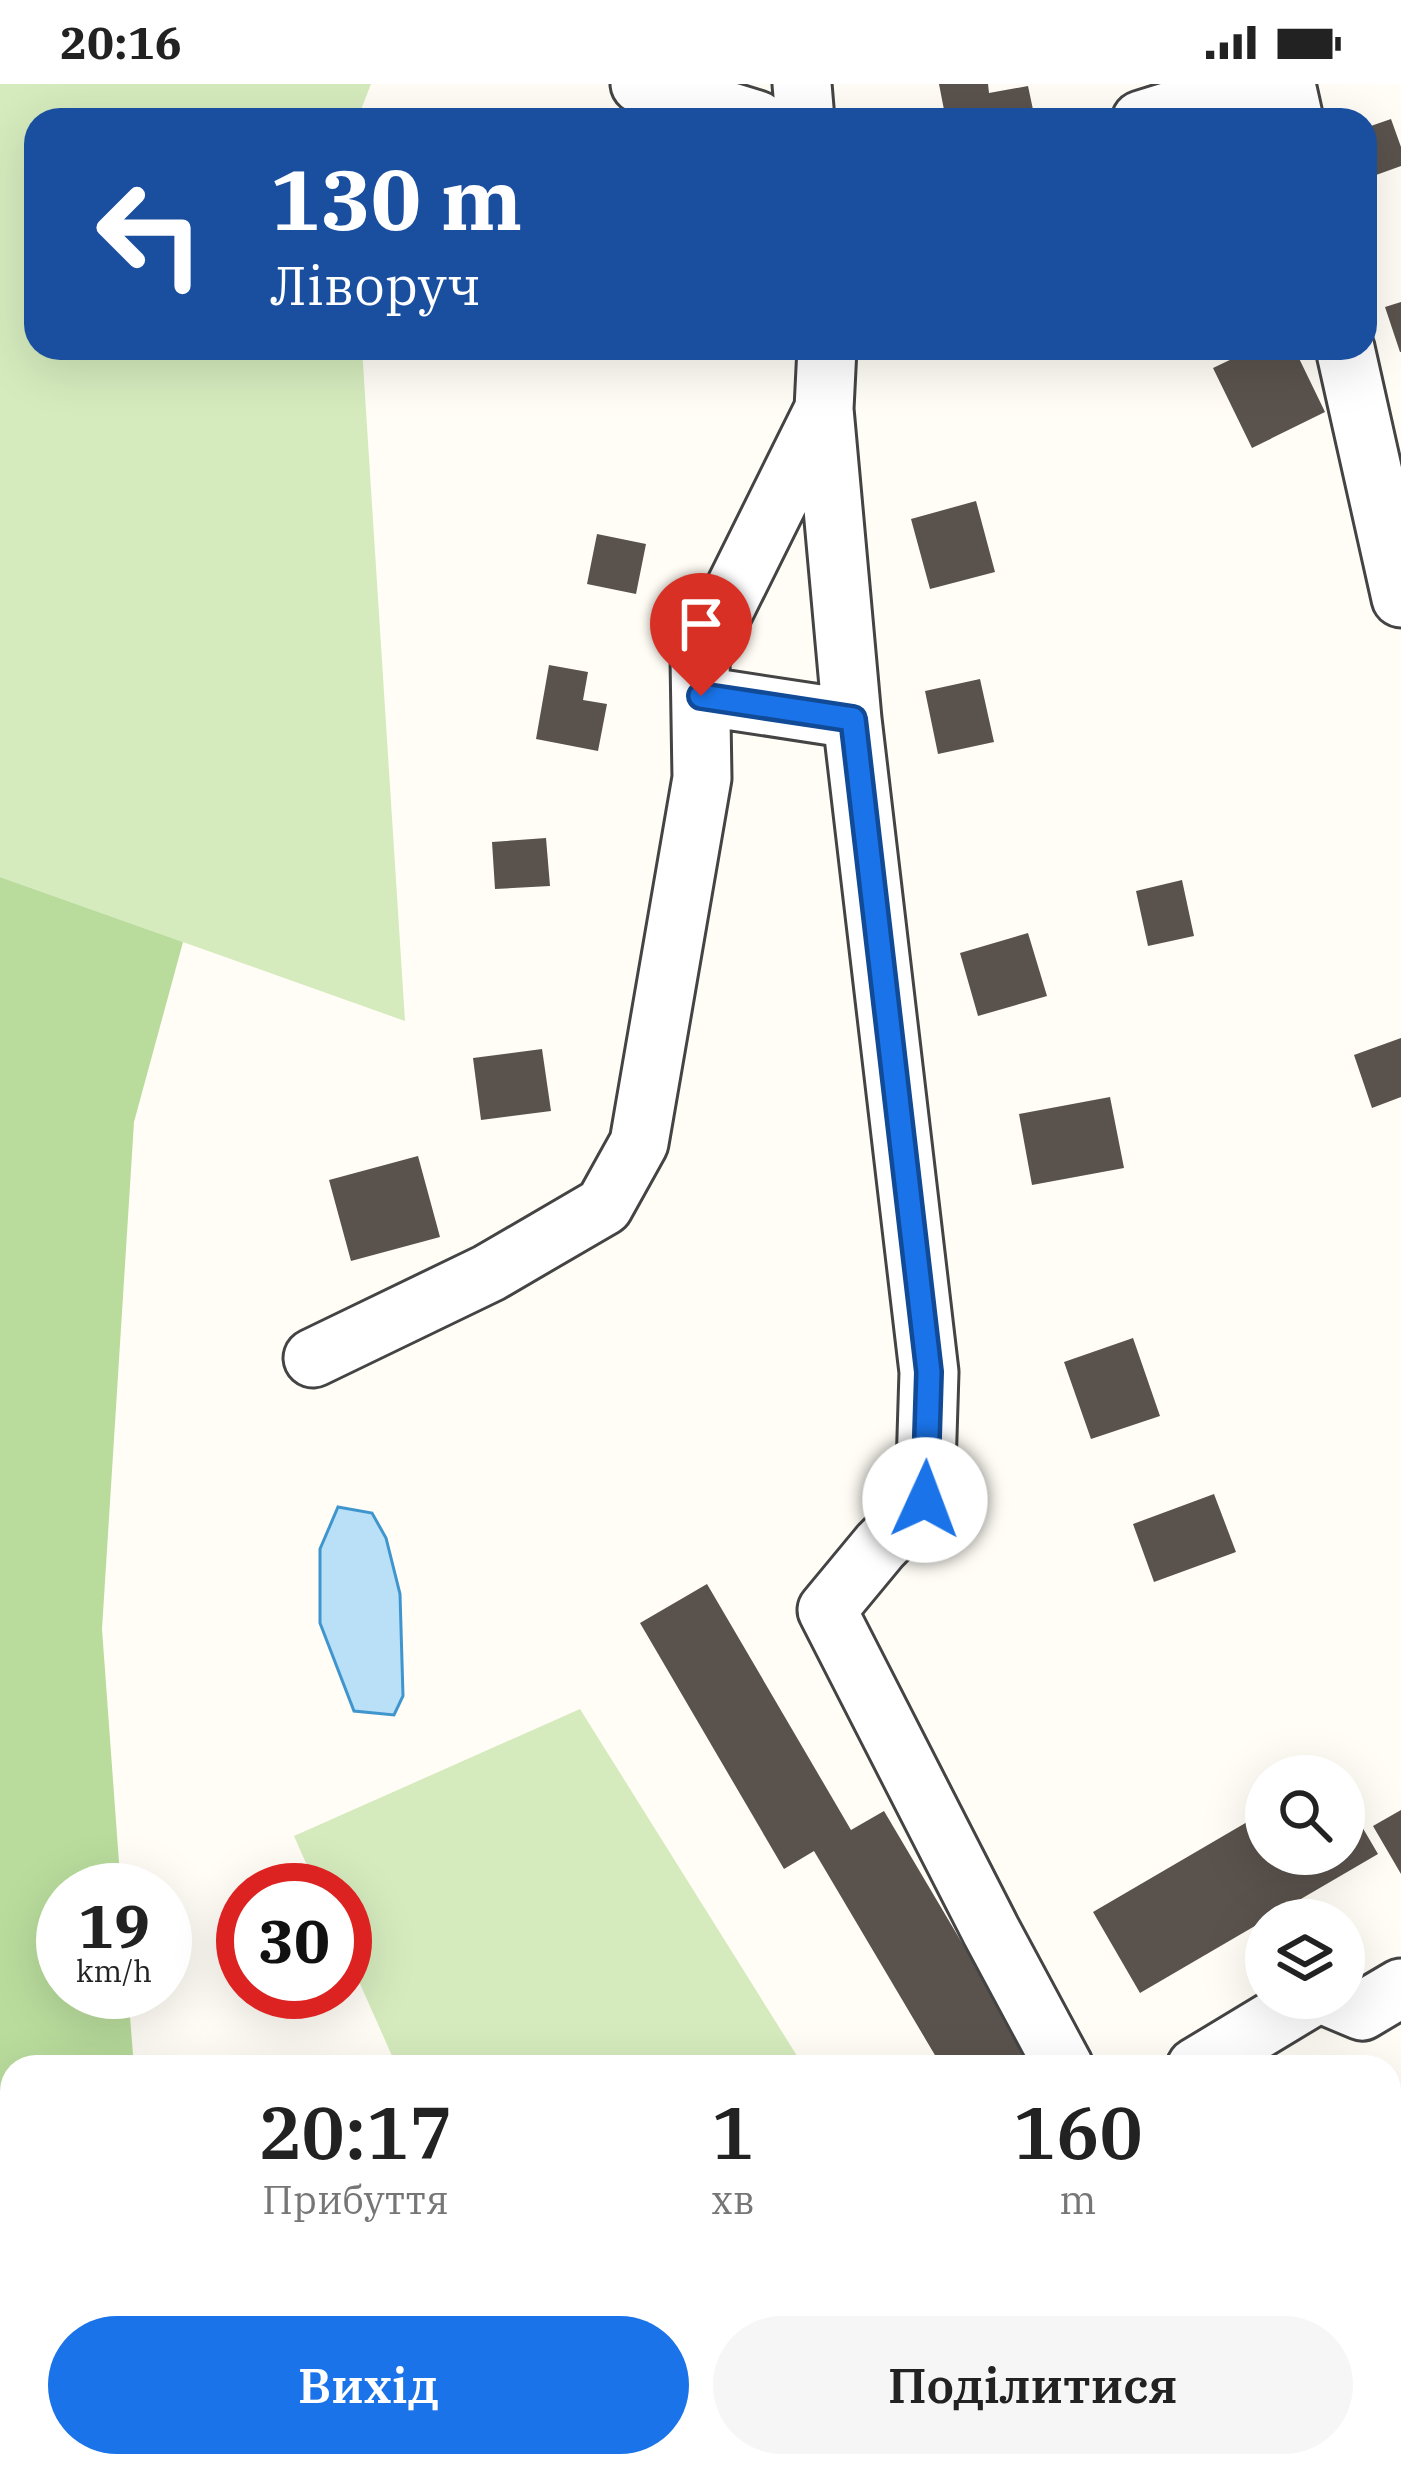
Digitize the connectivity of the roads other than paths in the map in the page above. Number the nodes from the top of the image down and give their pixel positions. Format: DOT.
graph roads {
  1 [pos="640,84"];
  2 [pos="1257,84"];
  3 [pos="719,108"];
  4 [pos="1180,108"];
  5 [pos="826,360"];
  6 [pos="1348,360"];
  7 [pos="824,409"];
  8 [pos="1401,598"];
  9 [pos="701,696"];
  10 [pos="853,719"];
  11 [pos="313,1358"];
  12 [pos="1401,1988"];
  13 [pos="1365,2009"];
  14 [pos="1275,2019"];
  15 [pos="1058,2055"];
  16 [pos="1216,2055"];
  1 -- 3 [label="street"];
  2 -- 4 [label="street"];
  5 -- 7 [label="street"];
  6 -- 8 [label="street"];
  7 -- 9 [label="street"];
  7 -- 10 [label="street"];
  9 -- 10 [label="street"];
  9 -- 11 [label="street"];
  10 -- 15 [label="street"];
  12 -- 13 [label="street"];
  14 -- 16 [label="street"];
}
